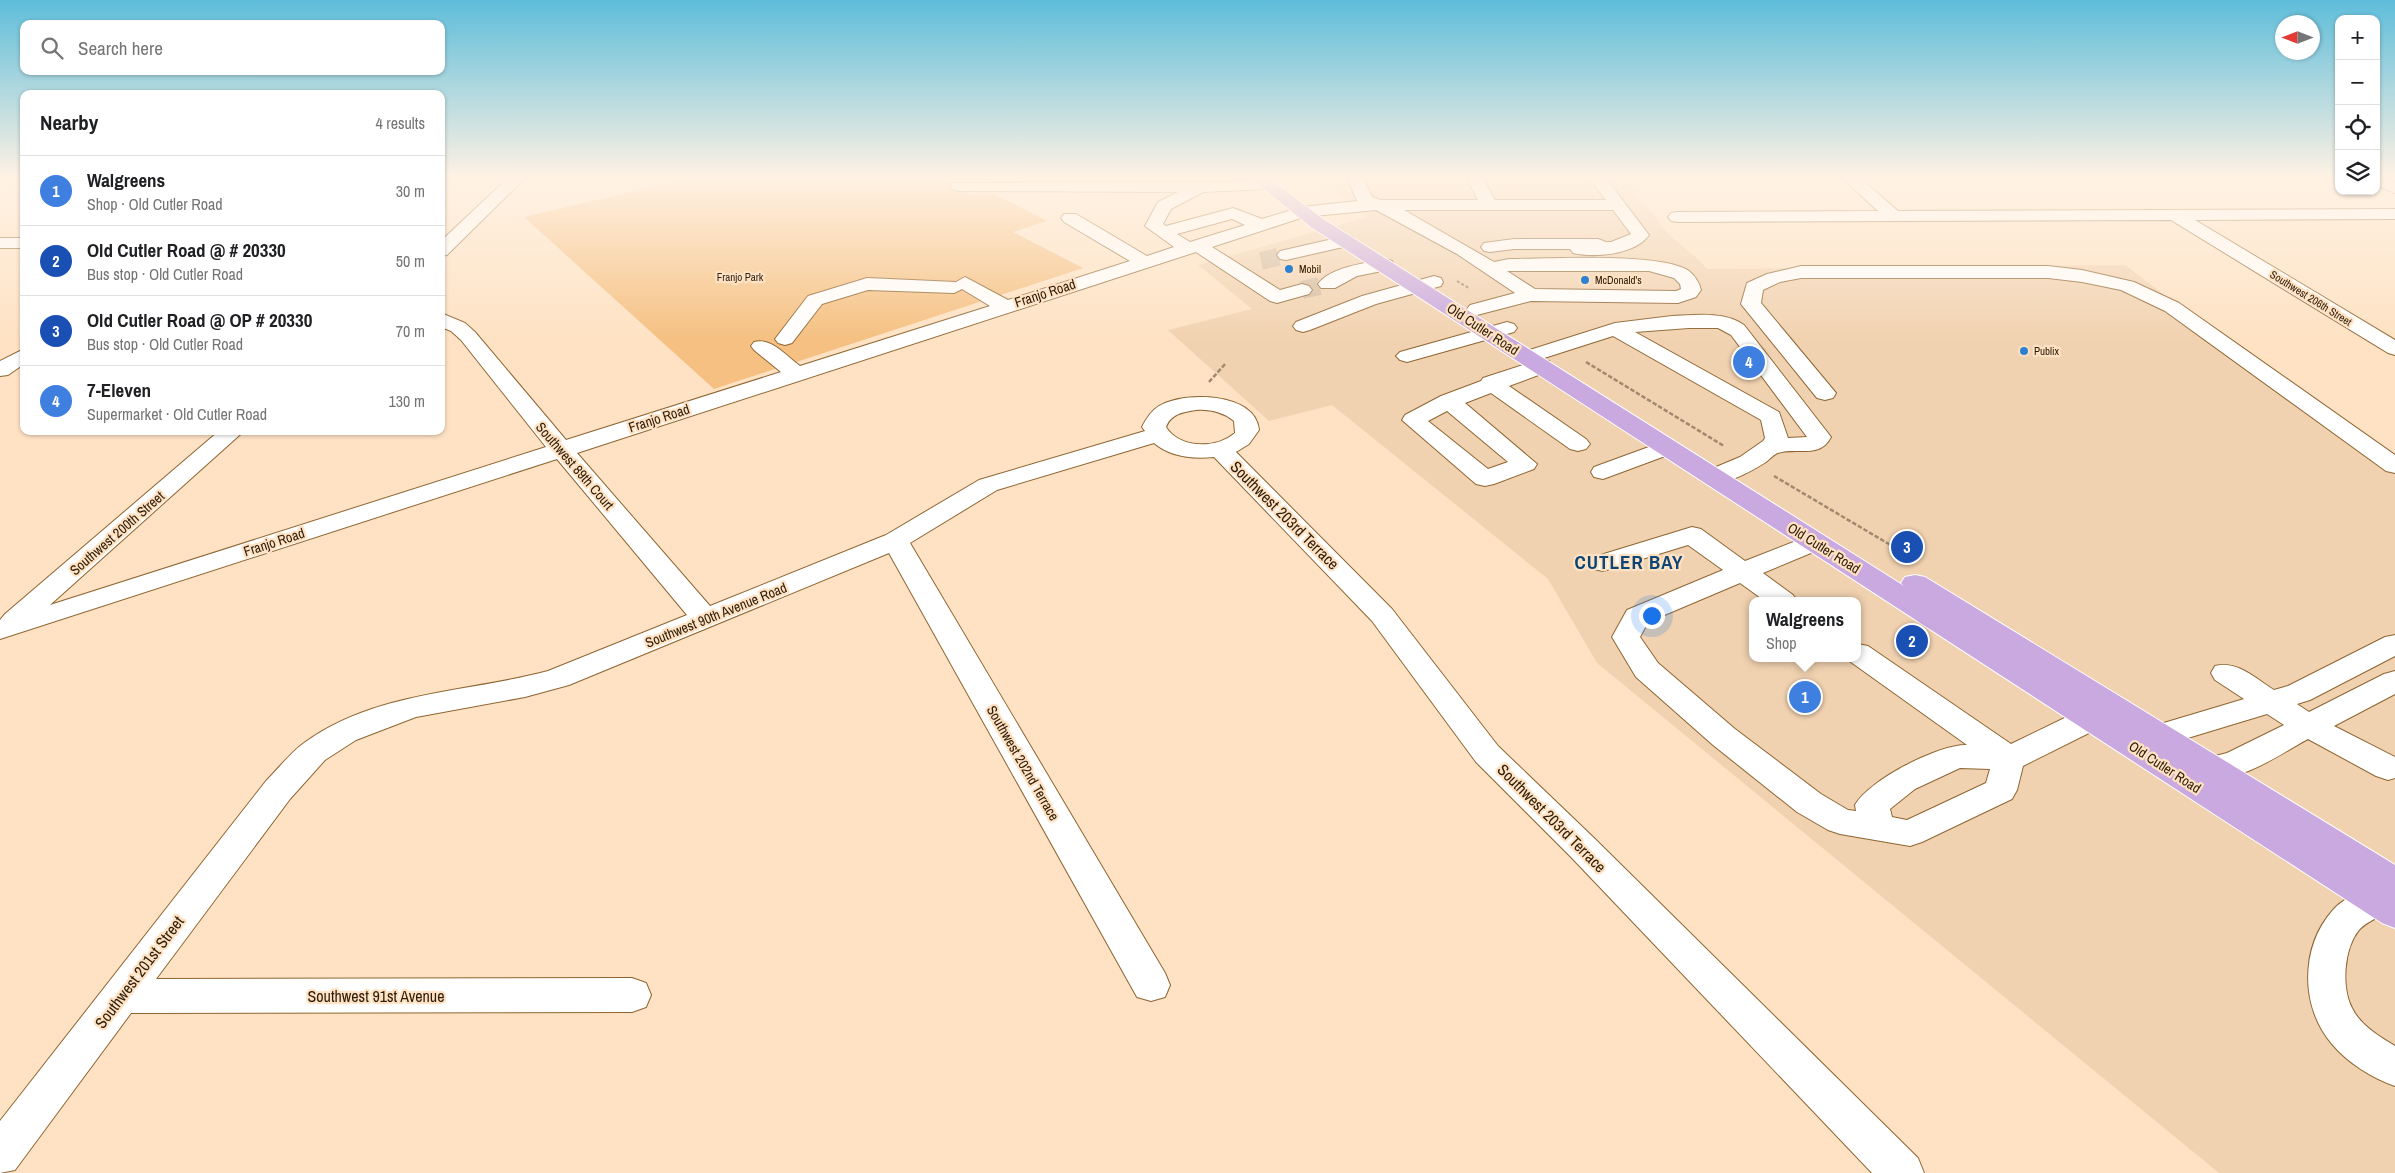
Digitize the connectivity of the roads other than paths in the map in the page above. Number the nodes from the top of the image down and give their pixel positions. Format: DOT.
graph roads {
  1 [pos="459,232"];
  2 [pos="1093,232"];
  3 [pos="1163,232"];
  4 [pos="1238,232"];
  5 [pos="1335,232"];
  6 [pos="1350,232"];
  7 [pos="1435,232"];
  8 [pos="1639,232"];
  9 [pos="2202,232"];
  10 [pos="1346,241"];
  11 [pos="0,243"];
  12 [pos="20,243"];
  13 [pos="445,245"];
  14 [pos="1192,246"];
  15 [pos="1475,251"];
  16 [pos="1286,255"];
  17 [pos="1144,262"];
  18 [pos="1254,263"];
  19 [pos="1385,265"];
  20 [pos="1526,265"];
  21 [pos="1232,268"];
  22 [pos="1491,268"];
  23 [pos="1431,273"];
  24 [pos="1328,284"];
  25 [pos="1302,290"];
  26 [pos="1531,295"];
  27 [pos="1656,296"];
  28 [pos="1004,306"];
  29 [pos="1469,312"];
  30 [pos="445,321"];
  31 [pos="1303,326"];
  32 [pos="1615,329"];
  33 [pos="1499,330"];
  34 [pos="785,339"];
  35 [pos="761,346"];
  36 [pos="2395,349"];
  37 [pos="1407,356"];
  38 [pos="20,358"];
  39 [pos="1537,358"];
  40 [pos="0,370"];
  41 [pos="796,374"];
  42 [pos="1491,383"];
  43 [pos="1825,393"];
  44 [pos="1449,401"];
  45 [pos="228,435"];
  46 [pos="1157,435"];
  47 [pos="1578,444"];
  48 [pos="1677,444"];
  49 [pos="1772,446"];
  50 [pos="1220,449"];
  51 [pos="562,450"];
  52 [pos="2395,466"];
  53 [pos="1603,472"];
  54 [pos="1723,473"];
  55 [pos="1825,538"];
  56 [pos="895,541"];
  57 [pos="1603,563"];
  58 [pos="1742,572"];
  59 [pos="1777,597"];
  60 [pos="706,619"];
  61 [pos="2,631"];
  62 [pos="2395,644"];
  63 [pos="1861,655"];
  64 [pos="2226,673"];
  65 [pos="2395,681"];
  66 [pos="2270,701"];
  67 [pos="2090,719"];
  68 [pos="2307,725"];
  69 [pos="2158,736"];
  70 [pos="2126,742"];
  71 [pos="2009,759"];
  72 [pos="2212,768"];
  73 [pos="2388,768"];
  74 [pos="278,790"];
  75 [pos="1877,828"];
  76 [pos="2389,899"];
  77 [pos="1151,985"];
  78 [pos="632,995"];
  79 [pos="120,996"];
  80 [pos="2395,1068"];
  81 [pos="0,1155"];
  82 [pos="1902,1173"];
  1 -- 13 [label="street"];
  2 -- 17 [label="street"];
  3 -- 14 [label="street"];
  4 -- 14 [label="street, Franjo Road"];
  5 -- 10 [label="main road, Old Cutler Road"];
  6 -- 23 [label="main road, Old Cutler Road"];
  7 -- 15 [label="street"];
  8 -- 15 [label="street"];
  9 -- 36 [label="street, Southwest 206th Street"];
  10 -- 16 [label="street"];
  10 -- 19 [label="main road, Old Cutler Road"];
  11 -- 12 [label="street"];
  14 -- 17 [label="street, Franjo Road"];
  14 -- 21 [label="street"];
  15 -- 22 [label="street"];
  15 -- 23 [label="street"];
  17 -- 28 [label="street, Franjo Road"];
  18 -- 21 [label="street"];
  19 -- 23 [label="main road, Old Cutler Road"];
  19 -- 24 [label="street"];
  20 -- 22 [label="street"];
  20 -- 27 [label="street"];
  20 -- 27 [label="street"];
  21 -- 25 [label="street"];
  22 -- 26 [label="street"];
  23 -- 29 [label="main road, Old Cutler Road"];
  23 -- 31 [label="street"];
  26 -- 27 [label="street"];
  26 -- 29 [label="street"];
  28 -- 34 [label="street"];
  28 -- 41 [label="street, Franjo Road"];
  29 -- 33 [label="main road, Old Cutler Road"];
  30 -- 51 [label="street, Southwest 89th Court"];
  32 -- 39 [label="street"];
  32 -- 49 [label="street"];
  32 -- 49 [label="street"];
  33 -- 37 [label="street"];
  33 -- 39 [label="main road, Old Cutler Road"];
  35 -- 41 [label="street"];
  38 -- 40 [label="street"];
  39 -- 42 [label="street"];
  39 -- 48 [label="main road, Old Cutler Road"];
  41 -- 51 [label="street, Franjo Road"];
  42 -- 44 [label="street"];
  42 -- 47 [label="street"];
  43 -- 52 [label="street"];
  45 -- 61 [label="street, Southwest 200th Street"];
  46 -- 50 [label="street"];
  46 -- 50 [label="street"];
  46 -- 56 [label="street, Southwest 90th Avenue Road"];
  48 -- 53 [label="street"];
  48 -- 54 [label="main road, Old Cutler Road"];
  49 -- 54 [label="street"];
  50 -- 82 [label="street, Southwest 203rd Terrace"];
  51 -- 60 [label="street, Southwest 89th Court"];
  51 -- 61 [label="street, Franjo Road"];
  54 -- 55 [label="main road, Old Cutler Road"];
  55 -- 58 [label="street"];
  55 -- 67 [label="main road, Old Cutler Road"];
  55 -- 69 [label="main road, Old Cutler Road"];
  56 -- 60 [label="street, Southwest 90th Avenue Road"];
  56 -- 77 [label="street, Southwest 202nd Terrace"];
  57 -- 58 [label="street"];
  58 -- 59 [label="street"];
  58 -- 75 [label="street"];
  60 -- 74 [label="street, Southwest 90th Avenue Road"];
  62 -- 66 [label="street"];
  63 -- 71 [label="street"];
  64 -- 66 [label="street"];
  65 -- 68 [label="street"];
  66 -- 68 [label="street"];
  66 -- 69 [label="street"];
  67 -- 70 [label="main road, Old Cutler Road"];
  67 -- 71 [label="street"];
  68 -- 72 [label="street"];
  68 -- 73 [label="street"];
  69 -- 72 [label="main road, Old Cutler Road"];
  70 -- 72 [label="main road"];
  70 -- 76 [label="main road, Old Cutler Road"];
  71 -- 75 [label="street"];
  71 -- 75 [label="street"];
  72 -- 76 [label="main road, Old Cutler Road"];
  74 -- 79 [label="street, Southwest 201st Street"];
  76 -- 80 [label="street"];
  78 -- 79 [label="street, Southwest 91st Avenue"];
  79 -- 81 [label="street, Southwest 201st Street"];
}
